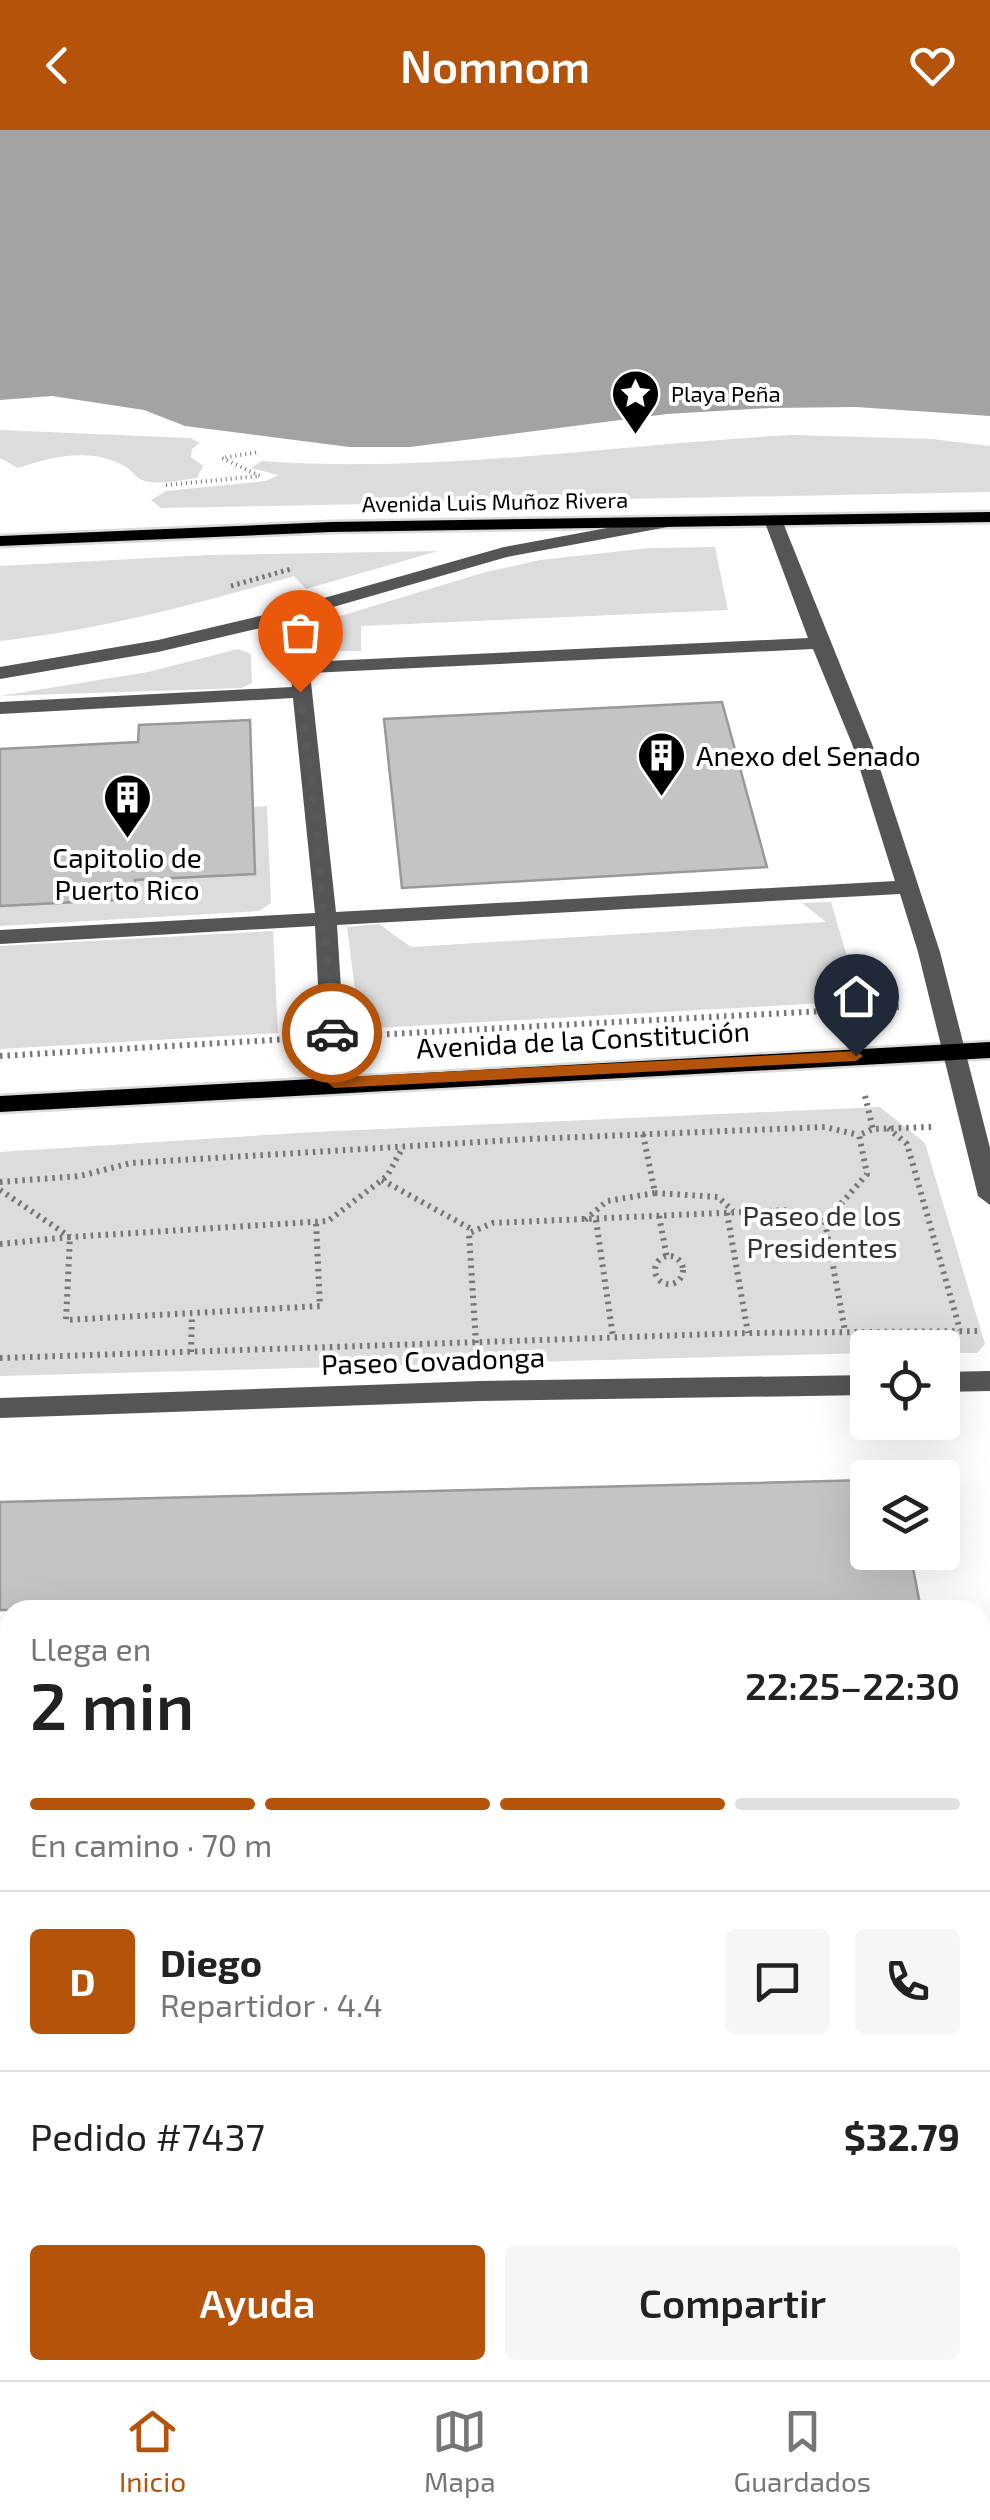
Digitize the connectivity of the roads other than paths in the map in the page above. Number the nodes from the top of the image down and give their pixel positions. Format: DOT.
graph roads {
  1 [pos="990,517"];
  2 [pos="774,520"];
  3 [pos="667,522"];
  4 [pos="0,541"];
  5 [pos="269,620"];
  6 [pos="822,642"];
  7 [pos="300,668"];
  8 [pos="0,674"];
  9 [pos="300,692"];
  10 [pos="0,708"];
  11 [pos="908,887"];
  12 [pos="326,919"];
  13 [pos="0,937"];
  14 [pos="990,1050"];
  15 [pos="954,1051"];
  16 [pos="334,1082"];
  17 [pos="0,1104"];
  18 [pos="990,1196"];
  19 [pos="990,1381"];
  20 [pos="960,1382"];
  21 [pos="850,1385"];
  22 [pos="0,1408"];
  1 -- 2 [label="main road, Avenida Luis Muñoz Rivera"];
  2 -- 3 [label="main road, Avenida Luis Muñoz Rivera"];
  2 -- 6 [label="street"];
  3 -- 4 [label="main road, Avenida Luis Muñoz Rivera"];
  3 -- 5 [label="street"];
  5 -- 7 [label="street"];
  5 -- 8 [label="street"];
  6 -- 7 [label="street"];
  6 -- 11 [label="street"];
  7 -- 9 [label="street"];
  9 -- 10 [label="street"];
  9 -- 12 [label="street"];
  11 -- 12 [label="street"];
  11 -- 15 [label="street"];
  12 -- 13 [label="street"];
  12 -- 16 [label="street"];
  14 -- 15 [label="main road, Avenida de la Constitución"];
  15 -- 16 [label="main road, Avenida de la Constitución"];
  15 -- 18 [label="street"];
  16 -- 17 [label="main road, Avenida de la Constitución"];
  19 -- 20 [label="street"];
  21 -- 22 [label="street, Paseo Covadonga"];
}
